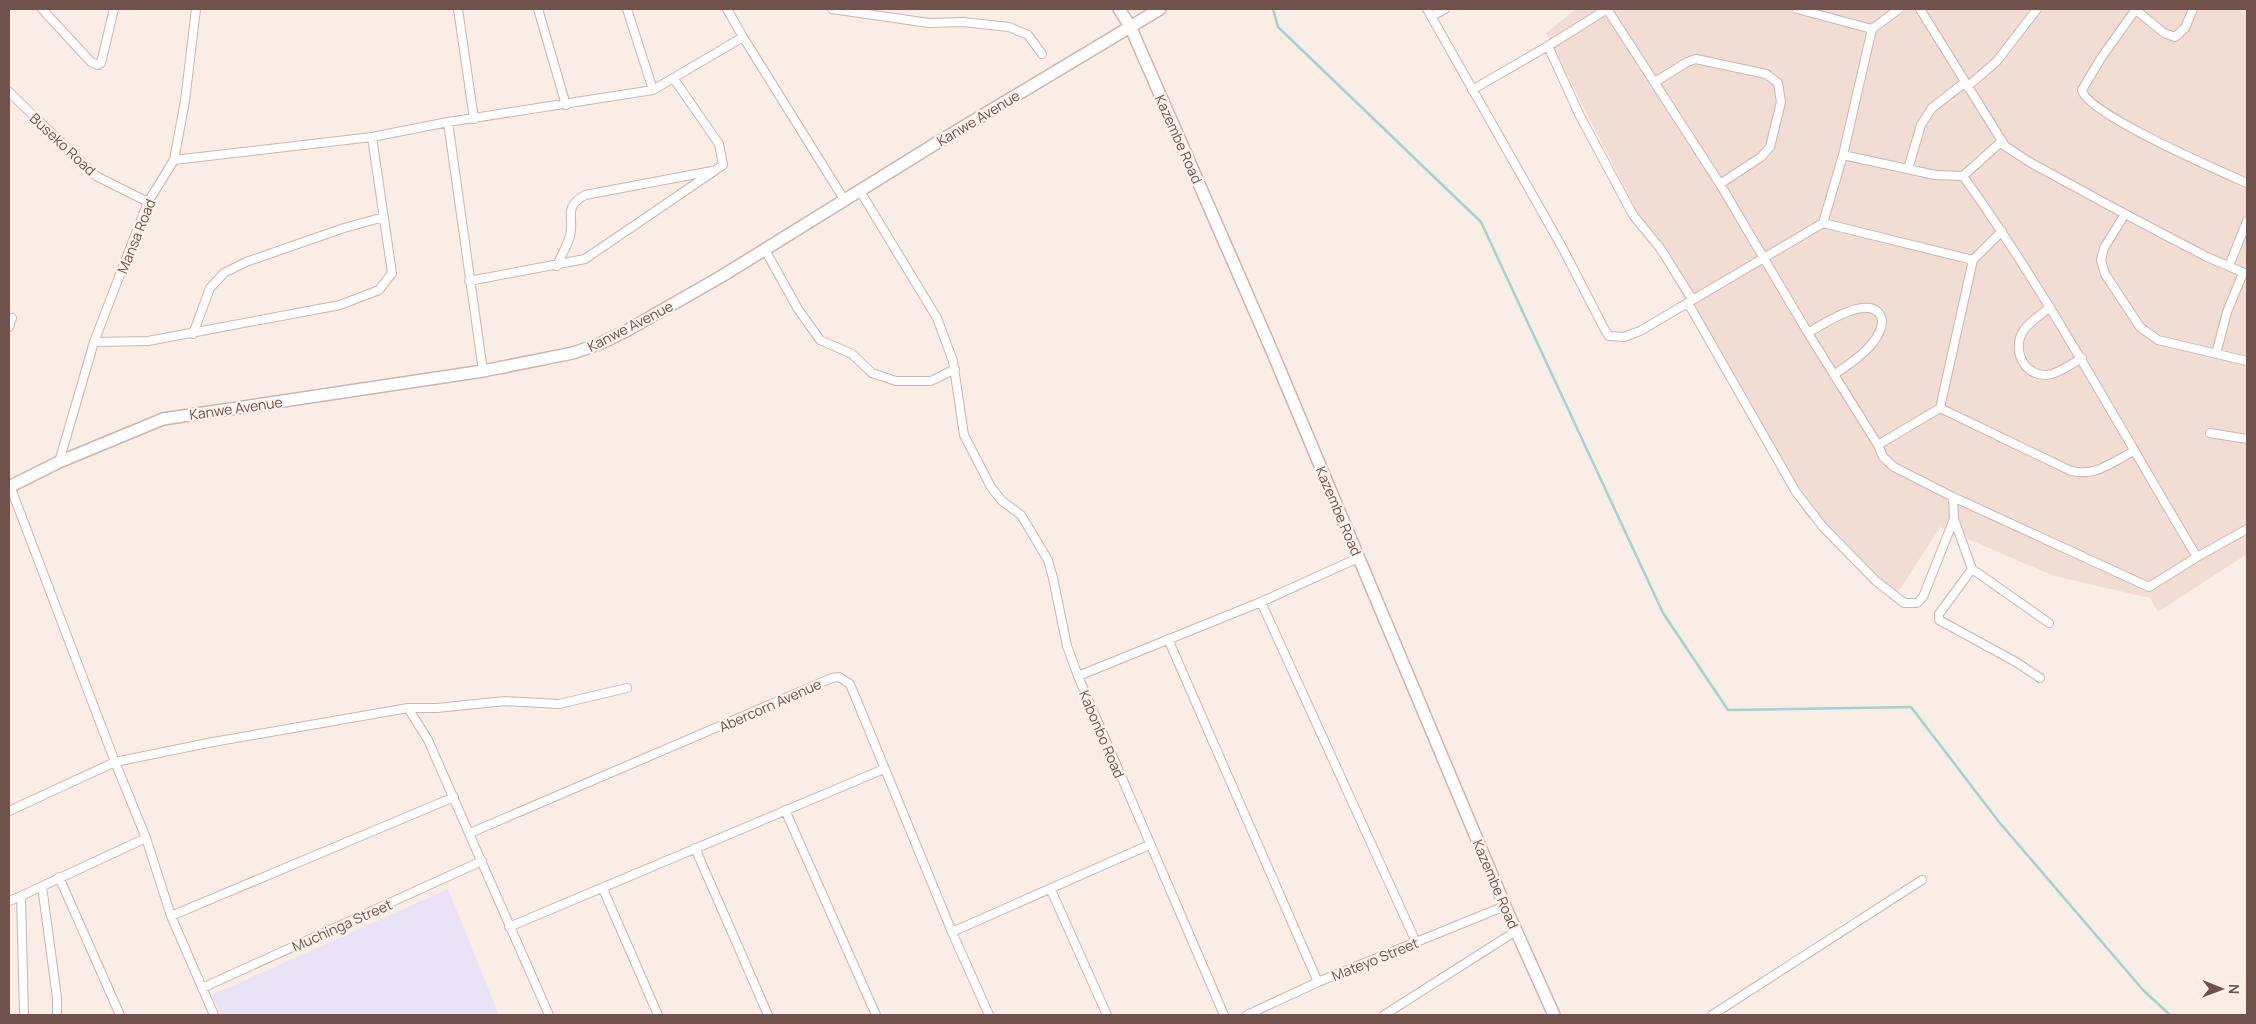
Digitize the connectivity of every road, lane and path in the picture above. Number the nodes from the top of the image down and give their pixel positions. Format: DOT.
graph roads {
  1 [pos="42,9"];
  2 [pos="114,9"];
  3 [pos="196,9"];
  4 [pos="458,9"];
  5 [pos="538,9"];
  6 [pos="627,9"];
  7 [pos="727,9"];
  8 [pos="832,9"];
  9 [pos="1119,9"];
  10 [pos="1160,9"];
  11 [pos="1427,9"];
  12 [pos="1445,9"];
  13 [pos="1607,9"];
  14 [pos="1797,9"];
  15 [pos="1899,9"];
  16 [pos="1920,9"];
  17 [pos="2036,9"];
  18 [pos="2193,9"];
  19 [pos="2136,10"];
  20 [pos="1432,16"];
  21 [pos="1130,26"];
  22 [pos="1872,29"];
  23 [pos="743,37"];
  24 [pos="1548,46"];
  25 [pos="1042,54"];
  26 [pos="674,79"];
  27 [pos="1654,82"];
  28 [pos="1966,85"];
  29 [pos="653,90"];
  30 [pos="1472,90"];
  31 [pos="9,92"];
  32 [pos="566,105"];
  33 [pos="474,119"];
  34 [pos="448,122"];
  35 [pos="372,137"];
  36 [pos="2001,142"];
  37 [pos="1844,155"];
  38 [pos="174,160"];
  39 [pos="1908,169"];
  40 [pos="717,170"];
  41 [pos="1963,176"];
  42 [pos="2247,183"];
  43 [pos="1720,184"];
  44 [pos="860,192"];
  45 [pos="845,201"];
  46 [pos="148,202"];
  47 [pos="2125,214"];
  48 [pos="384,217"];
  49 [pos="2247,221"];
  50 [pos="1823,223"];
  51 [pos="2002,231"];
  52 [pos="765,250"];
  53 [pos="1764,260"];
  54 [pos="1973,260"];
  55 [pos="557,266"];
  56 [pos="2229,266"];
  57 [pos="2245,274"];
  58 [pos="469,282"];
  59 [pos="1690,301"];
  60 [pos="2050,308"];
  61 [pos="12,318"];
  62 [pos="9,327"];
  63 [pos="1808,333"];
  64 [pos="193,334"];
  65 [pos="94,342"];
  66 [pos="2216,354"];
  67 [pos="2082,358"];
  68 [pos="2247,361"];
  69 [pos="955,369"];
  70 [pos="483,371"];
  71 [pos="1834,375"];
  72 [pos="1940,408"];
  73 [pos="2210,433"];
  74 [pos="2247,439"];
  75 [pos="1878,445"];
  76 [pos="2134,451"];
  77 [pos="58,462"];
  78 [pos="9,486"];
  79 [pos="1953,497"];
  80 [pos="1954,519"];
  81 [pos="2247,529"];
  82 [pos="2197,557"];
  83 [pos="1358,558"];
  84 [pos="1972,569"];
  85 [pos="1261,602"];
  86 [pos="2049,623"];
  87 [pos="1168,639"];
  88 [pos="1078,676"];
  89 [pos="2040,678"];
  90 [pos="627,688"];
  91 [pos="408,708"];
  92 [pos="114,762"];
  93 [pos="884,769"];
  94 [pos="454,797"];
  95 [pos="785,810"];
  96 [pos="9,811"];
  97 [pos="470,833"];
  98 [pos="146,838"];
  99 [pos="1149,846"];
  100 [pos="695,848"];
  101 [pos="482,861"];
  102 [pos="59,877"];
  103 [pos="1922,880"];
  104 [pos="42,886"];
  105 [pos="603,889"];
  106 [pos="1051,890"];
  107 [pos="22,896"];
  108 [pos="9,901"];
  109 [pos="1505,906"];
  110 [pos="171,916"];
  111 [pos="509,927"];
  112 [pos="1516,931"];
  113 [pos="952,932"];
  114 [pos="1416,942"];
  115 [pos="1318,982"];
  116 [pos="202,988"];
  117 [pos="24,1015"];
  118 [pos="57,1015"];
  119 [pos="120,1015"];
  120 [pos="214,1015"];
  121 [pos="549,1015"];
  122 [pos="658,1015"];
  123 [pos="768,1015"];
  124 [pos="876,1015"];
  125 [pos="989,1015"];
  126 [pos="1107,1015"];
  127 [pos="1224,1015"];
  128 [pos="1247,1015"];
  129 [pos="1384,1015"];
  130 [pos="1554,1015"];
  131 [pos="1712,1015"];
  1 -- 2 [label="street"];
  3 -- 38 [label="street, Mansa Road"];
  4 -- 33 [label="street"];
  5 -- 32 [label="street"];
  6 -- 29 [label="street"];
  7 -- 23 [label="street"];
  8 -- 25 [label="street"];
  9 -- 21 [label="main road, Kazembe Road"];
  10 -- 21 [label="main road, Kanwe Avenue"];
  11 -- 20 [label="street"];
  12 -- 20 [label="street"];
  13 -- 24 [label="street"];
  13 -- 27 [label="street"];
  14 -- 22 [label="street"];
  15 -- 22 [label="street"];
  16 -- 28 [label="street"];
  17 -- 28 [label="street"];
  18 -- 19 [label="street"];
  19 -- 42 [label="street"];
  20 -- 30 [label="street"];
  21 -- 44 [label="main road, Kanwe Avenue"];
  21 -- 83 [label="main road, Kazembe Road"];
  22 -- 37 [label="street"];
  23 -- 26 [label="street"];
  23 -- 45 [label="street"];
  24 -- 30 [label="street"];
  24 -- 59 [label="street"];
  26 -- 29 [label="street"];
  26 -- 40 [label="street"];
  27 -- 43 [label="street"];
  27 -- 43 [label="street"];
  28 -- 36 [label="street"];
  28 -- 39 [label="street"];
  29 -- 32 [label="street"];
  30 -- 59 [label="street"];
  31 -- 46 [label="street, Buseko Road"];
  32 -- 33 [label="street"];
  33 -- 34 [label="street"];
  34 -- 35 [label="street"];
  34 -- 58 [label="street"];
  35 -- 38 [label="street"];
  35 -- 48 [label="street"];
  36 -- 41 [label="street"];
  36 -- 47 [label="street"];
  37 -- 39 [label="street"];
  37 -- 50 [label="street"];
  38 -- 46 [label="street, Mansa Road"];
  39 -- 41 [label="street"];
  40 -- 55 [label="street"];
  40 -- 55 [label="street"];
  41 -- 51 [label="street"];
  43 -- 53 [label="street"];
  44 -- 45 [label="main road, Kanwe Avenue"];
  44 -- 69 [label="street"];
  45 -- 52 [label="main road, Kanwe Avenue"];
  46 -- 65 [label="street, Mansa Road"];
  47 -- 56 [label="street"];
  47 -- 66 [label="street"];
  48 -- 64 [label="street"];
  48 -- 64 [label="street"];
  49 -- 56 [label="street"];
  50 -- 53 [label="street"];
  50 -- 54 [label="street"];
  51 -- 54 [label="street"];
  51 -- 60 [label="street"];
  52 -- 69 [label="street"];
  52 -- 70 [label="main road, Kanwe Avenue"];
  53 -- 59 [label="street"];
  53 -- 63 [label="street"];
  54 -- 72 [label="street"];
  55 -- 58 [label="street"];
  56 -- 57 [label="street"];
  57 -- 66 [label="street"];
  58 -- 70 [label="street"];
  59 -- 80 [label="street"];
  60 -- 67 [label="street"];
  60 -- 67 [label="street"];
  61 -- 62 [label="street"];
  63 -- 71 [label="street"];
  63 -- 71 [label="street"];
  64 -- 65 [label="street"];
  65 -- 77 [label="street, Mansa Road"];
  66 -- 68 [label="street"];
  67 -- 76 [label="street"];
  69 -- 88 [label="street"];
  70 -- 77 [label="main road, Kanwe Avenue"];
  71 -- 75 [label="street"];
  72 -- 75 [label="street"];
  72 -- 76 [label="street"];
  73 -- 74 [label="street"];
  75 -- 79 [label="street"];
  76 -- 82 [label="street"];
  77 -- 78 [label="main road, Kanwe Avenue"];
  78 -- 92 [label="street"];
  79 -- 80 [label="street"];
  79 -- 82 [label="street"];
  80 -- 84 [label="street"];
  81 -- 82 [label="street"];
  83 -- 85 [label="street, Kabonbo Road"];
  83 -- 109 [label="main road, Kazembe Road"];
  84 -- 86 [label="street"];
  84 -- 89 [label="street"];
  85 -- 87 [label="street, Kabonbo Road"];
  85 -- 114 [label="street"];
  87 -- 88 [label="street, Kabonbo Road"];
  87 -- 115 [label="street"];
  88 -- 99 [label="street, Kabonbo Road"];
  90 -- 91 [label="street"];
  91 -- 92 [label="street"];
  91 -- 94 [label="street"];
  92 -- 96 [label="street"];
  92 -- 98 [label="street"];
  93 -- 95 [label="street"];
  93 -- 97 [label="street, Abercorn Avenue"];
  93 -- 113 [label="street, Abercorn Avenue"];
  94 -- 97 [label="street"];
  94 -- 110 [label="street"];
  95 -- 100 [label="street"];
  95 -- 124 [label="street"];
  97 -- 101 [label="street"];
  98 -- 102 [label="street"];
  98 -- 110 [label="street"];
  99 -- 106 [label="street"];
  99 -- 127 [label="street, Kabonbo Road"];
  100 -- 105 [label="street"];
  100 -- 123 [label="street"];
  101 -- 111 [label="street"];
  101 -- 116 [label="street, Muchinga Street"];
  102 -- 104 [label="street"];
  102 -- 119 [label="street"];
  103 -- 131 [label="street"];
  104 -- 107 [label="street"];
  104 -- 118 [label="street"];
  105 -- 111 [label="street"];
  105 -- 122 [label="street"];
  106 -- 113 [label="street"];
  106 -- 126 [label="street"];
  107 -- 108 [label="street"];
  107 -- 117 [label="street"];
  109 -- 112 [label="main road, Kazembe Road"];
  109 -- 114 [label="street, Mateyo Street"];
  110 -- 116 [label="street"];
  111 -- 121 [label="street"];
  112 -- 129 [label="street"];
  112 -- 130 [label="main road, Kazembe Road"];
  113 -- 125 [label="street, Abercorn Avenue"];
  114 -- 115 [label="street, Mateyo Street"];
  115 -- 128 [label="street, Mateyo Street"];
  116 -- 120 [label="street"];
}
